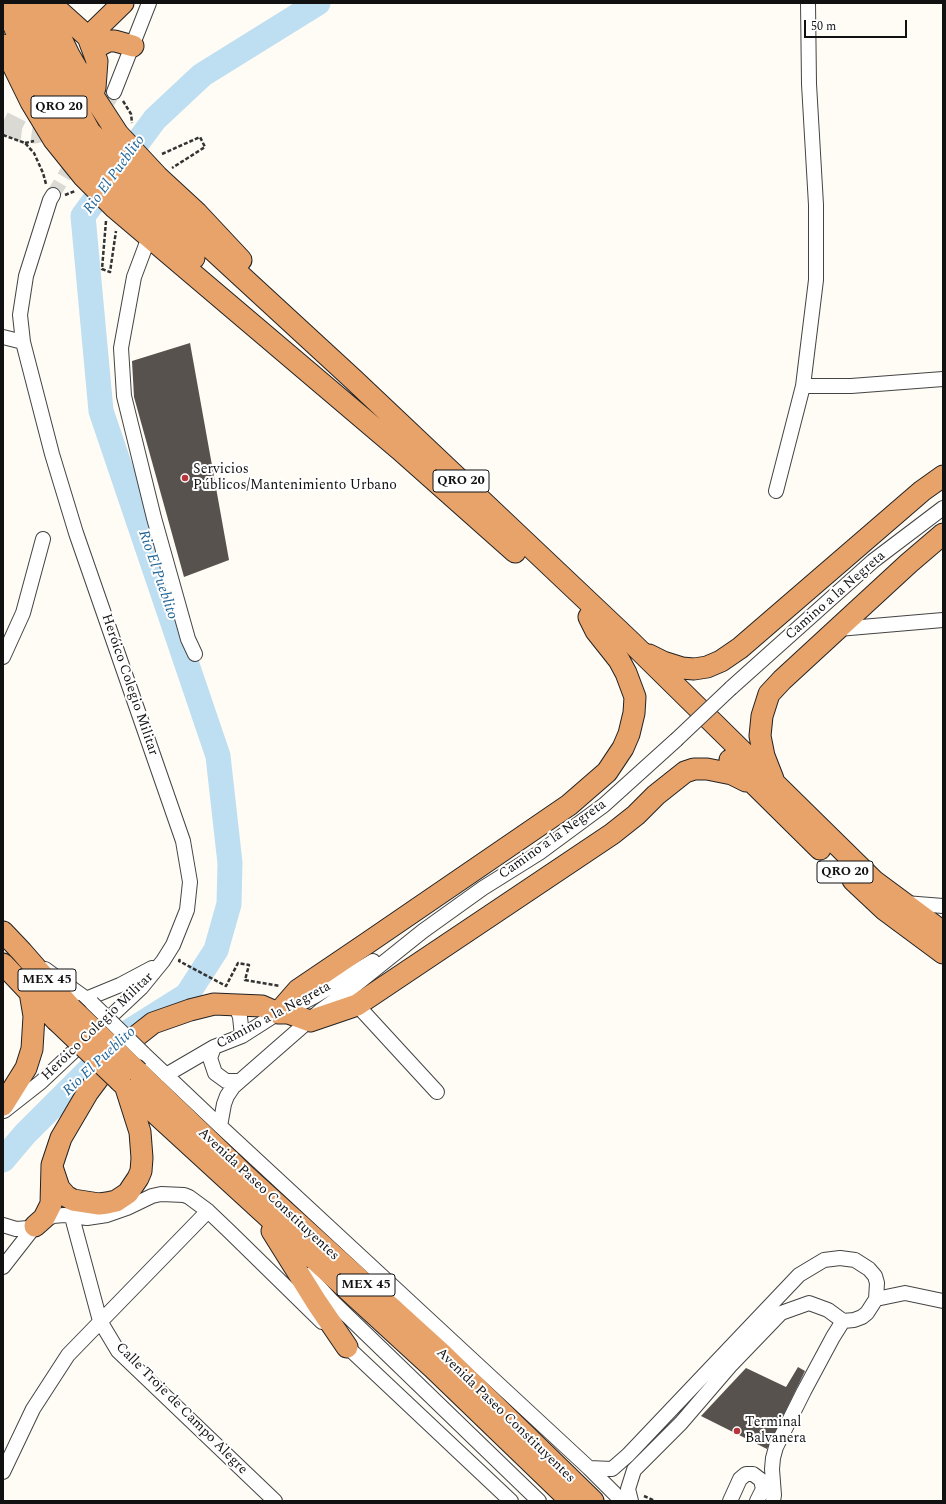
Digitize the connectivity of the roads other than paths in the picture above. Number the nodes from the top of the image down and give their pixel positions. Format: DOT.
graph roads {
  1 [pos="4,3"];
  2 [pos="24,3"];
  3 [pos="44,3"];
  4 [pos="50,3"];
  5 [pos="123,3"];
  6 [pos="149,3"];
  7 [pos="808,3"];
  8 [pos="91,43"];
  9 [pos="3,45"];
  10 [pos="133,46"];
  11 [pos="108,89"];
  12 [pos="51,197"];
  13 [pos="148,237"];
  14 [pos="3,337"];
  15 [pos="23,342"];
  16 [pos="943,379"];
  17 [pos="354,380"];
  18 [pos="804,386"];
  19 [pos="398,449"];
  20 [pos="943,476"];
  21 [pos="776,491"];
  22 [pos="943,508"];
  23 [pos="943,534"];
  24 [pos="43,539"];
  25 [pos="589,617"];
  26 [pos="943,620"];
  27 [pos="838,629"];
  28 [pos="631,642"];
  29 [pos="196,654"];
  30 [pos="3,657"];
  31 [pos="754,785"];
  32 [pos="776,787"];
  33 [pos="902,903"];
  34 [pos="943,906"];
  35 [pos="423,931"];
  36 [pos="3,932"];
  37 [pos="943,932"];
  38 [pos="943,953"];
  39 [pos="163,961"];
  40 [pos="3,964"];
  41 [pos="30,992"];
  42 [pos="231,1004"];
  43 [pos="357,1005"];
  44 [pos="76,1008"];
  45 [pos="278,1013"];
  46 [pos="310,1021"];
  47 [pos="242,1036"];
  48 [pos="214,1047"];
  49 [pos="132,1073"];
  50 [pos="166,1075"];
  51 [pos="239,1081"];
  52 [pos="437,1092"];
  53 [pos="3,1105"];
  54 [pos="3,1112"];
  55 [pos="220,1126"];
  56 [pos="52,1165"];
  57 [pos="253,1203"];
  58 [pos="208,1211"];
  59 [pos="72,1217"];
  60 [pos="7,1226"];
  61 [pos="35,1226"];
  62 [pos="283,1248"];
  63 [pos="3,1251"];
  64 [pos="3,1264"];
  65 [pos="3,1267"];
  66 [pos="876,1299"];
  67 [pos="943,1301"];
  68 [pos="100,1321"];
  69 [pos="843,1321"];
  70 [pos="347,1347"];
  71 [pos="589,1468"];
  72 [pos="3,1472"];
  73 [pos="737,1494"];
  74 [pos="275,1501"];
  75 [pos="511,1501"];
  76 [pos="539,1501"];
  77 [pos="570,1501"];
  78 [pos="593,1501"];
  79 [pos="622,1501"];
  80 [pos="631,1501"];
  81 [pos="730,1501"];
  82 [pos="757,1501"];
  83 [pos="773,1501"];
  1 -- 19 [label="highway, QRO 20"];
  2 -- 17 [label="highway, QRO 20"];
  3 -- 17 [label="highway"];
  4 -- 8 [label="highway"];
  5 -- 8 [label="highway"];
  6 -- 10 [label="street"];
  7 -- 18 [label="street"];
  8 -- 10 [label="highway"];
  8 -- 11 [label="highway"];
  9 -- 13 [label="highway"];
  10 -- 11 [label="street"];
  12 -- 15 [label="street, Heróico Colegio Militar"];
  13 -- 19 [label="highway"];
  13 -- 29 [label="street"];
  14 -- 15 [label="street"];
  15 -- 39 [label="street, Heróico Colegio Militar"];
  16 -- 18 [label="street"];
  17 -- 28 [label="highway, QRO 20"];
  18 -- 21 [label="street"];
  19 -- 25 [label="highway, QRO 20"];
  20 -- 28 [label="highway"];
  22 -- 35 [label="street, Camino a la Negreta, bridge"];
  23 -- 27 [label="highway"];
  24 -- 30 [label="street"];
  25 -- 31 [label="highway, QRO 20"];
  25 -- 45 [label="highway"];
  26 -- 27 [label="street"];
  27 -- 32 [label="highway"];
  28 -- 32 [label="highway, QRO 20"];
  31 -- 38 [label="highway, QRO 20"];
  31 -- 43 [label="highway"];
  32 -- 33 [label="highway, QRO 20"];
  33 -- 34 [label="street"];
  33 -- 37 [label="highway, QRO 20"];
  35 -- 45 [label="street, Camino a la Negreta"];
  35 -- 46 [label="street, Camino a la Negreta"];
  36 -- 44 [label="highway, Avenida Paseo Constituyentes / MEX 45"];
  39 -- 44 [label="street"];
  39 -- 54 [label="street, Heróico Colegio Militar"];
  40 -- 41 [label="highway, Avenida Paseo Constituyentes / MEX 45"];
  41 -- 44 [label="highway, Avenida Paseo Constituyentes / MEX 45"];
  41 -- 53 [label="highway"];
  42 -- 45 [label="highway"];
  42 -- 47 [label="street"];
  42 -- 56 [label="highway"];
  43 -- 46 [label="highway"];
  43 -- 52 [label="street"];
  44 -- 49 [label="highway, Avenida Paseo Constituyentes / MEX 45, bridge"];
  44 -- 49 [label="street, bridge"];
  45 -- 46 [label="highway"];
  45 -- 47 [label="street, Camino a la Negreta"];
  46 -- 51 [label="street, Camino a la Negreta"];
  47 -- 48 [label="street, Camino a la Negreta"];
  48 -- 50 [label="street, Camino a la Negreta"];
  48 -- 51 [label="street"];
  49 -- 50 [label="street"];
  49 -- 56 [label="highway"];
  49 -- 57 [label="highway, Avenida Paseo Constituyentes / MEX 45"];
  49 -- 78 [label="highway, Avenida Paseo Constituyentes / MEX 45"];
  50 -- 55 [label="street"];
  51 -- 55 [label="street, Camino a la Negreta"];
  55 -- 71 [label="street"];
  56 -- 61 [label="highway"];
  57 -- 62 [label="highway"];
  57 -- 77 [label="highway, Avenida Paseo Constituyentes / MEX 45"];
  58 -- 59 [label="street"];
  58 -- 68 [label="street"];
  58 -- 70 [label="street"];
  59 -- 61 [label="street"];
  59 -- 68 [label="street, Calle Troje de Campo Alegre"];
  60 -- 61 [label="street"];
  61 -- 65 [label="street"];
  62 -- 70 [label="highway"];
  62 -- 76 [label="street"];
  63 -- 64 [label="street"];
  66 -- 67 [label="street"];
  66 -- 69 [label="street"];
  66 -- 71 [label="street"];
  68 -- 72 [label="street"];
  68 -- 74 [label="street, Calle Troje de Campo Alegre"];
  69 -- 80 [label="street"];
  69 -- 83 [label="street"];
  70 -- 75 [label="street"];
  71 -- 79 [label="street"];
  73 -- 81 [label="street"];
  73 -- 82 [label="street"];
}
